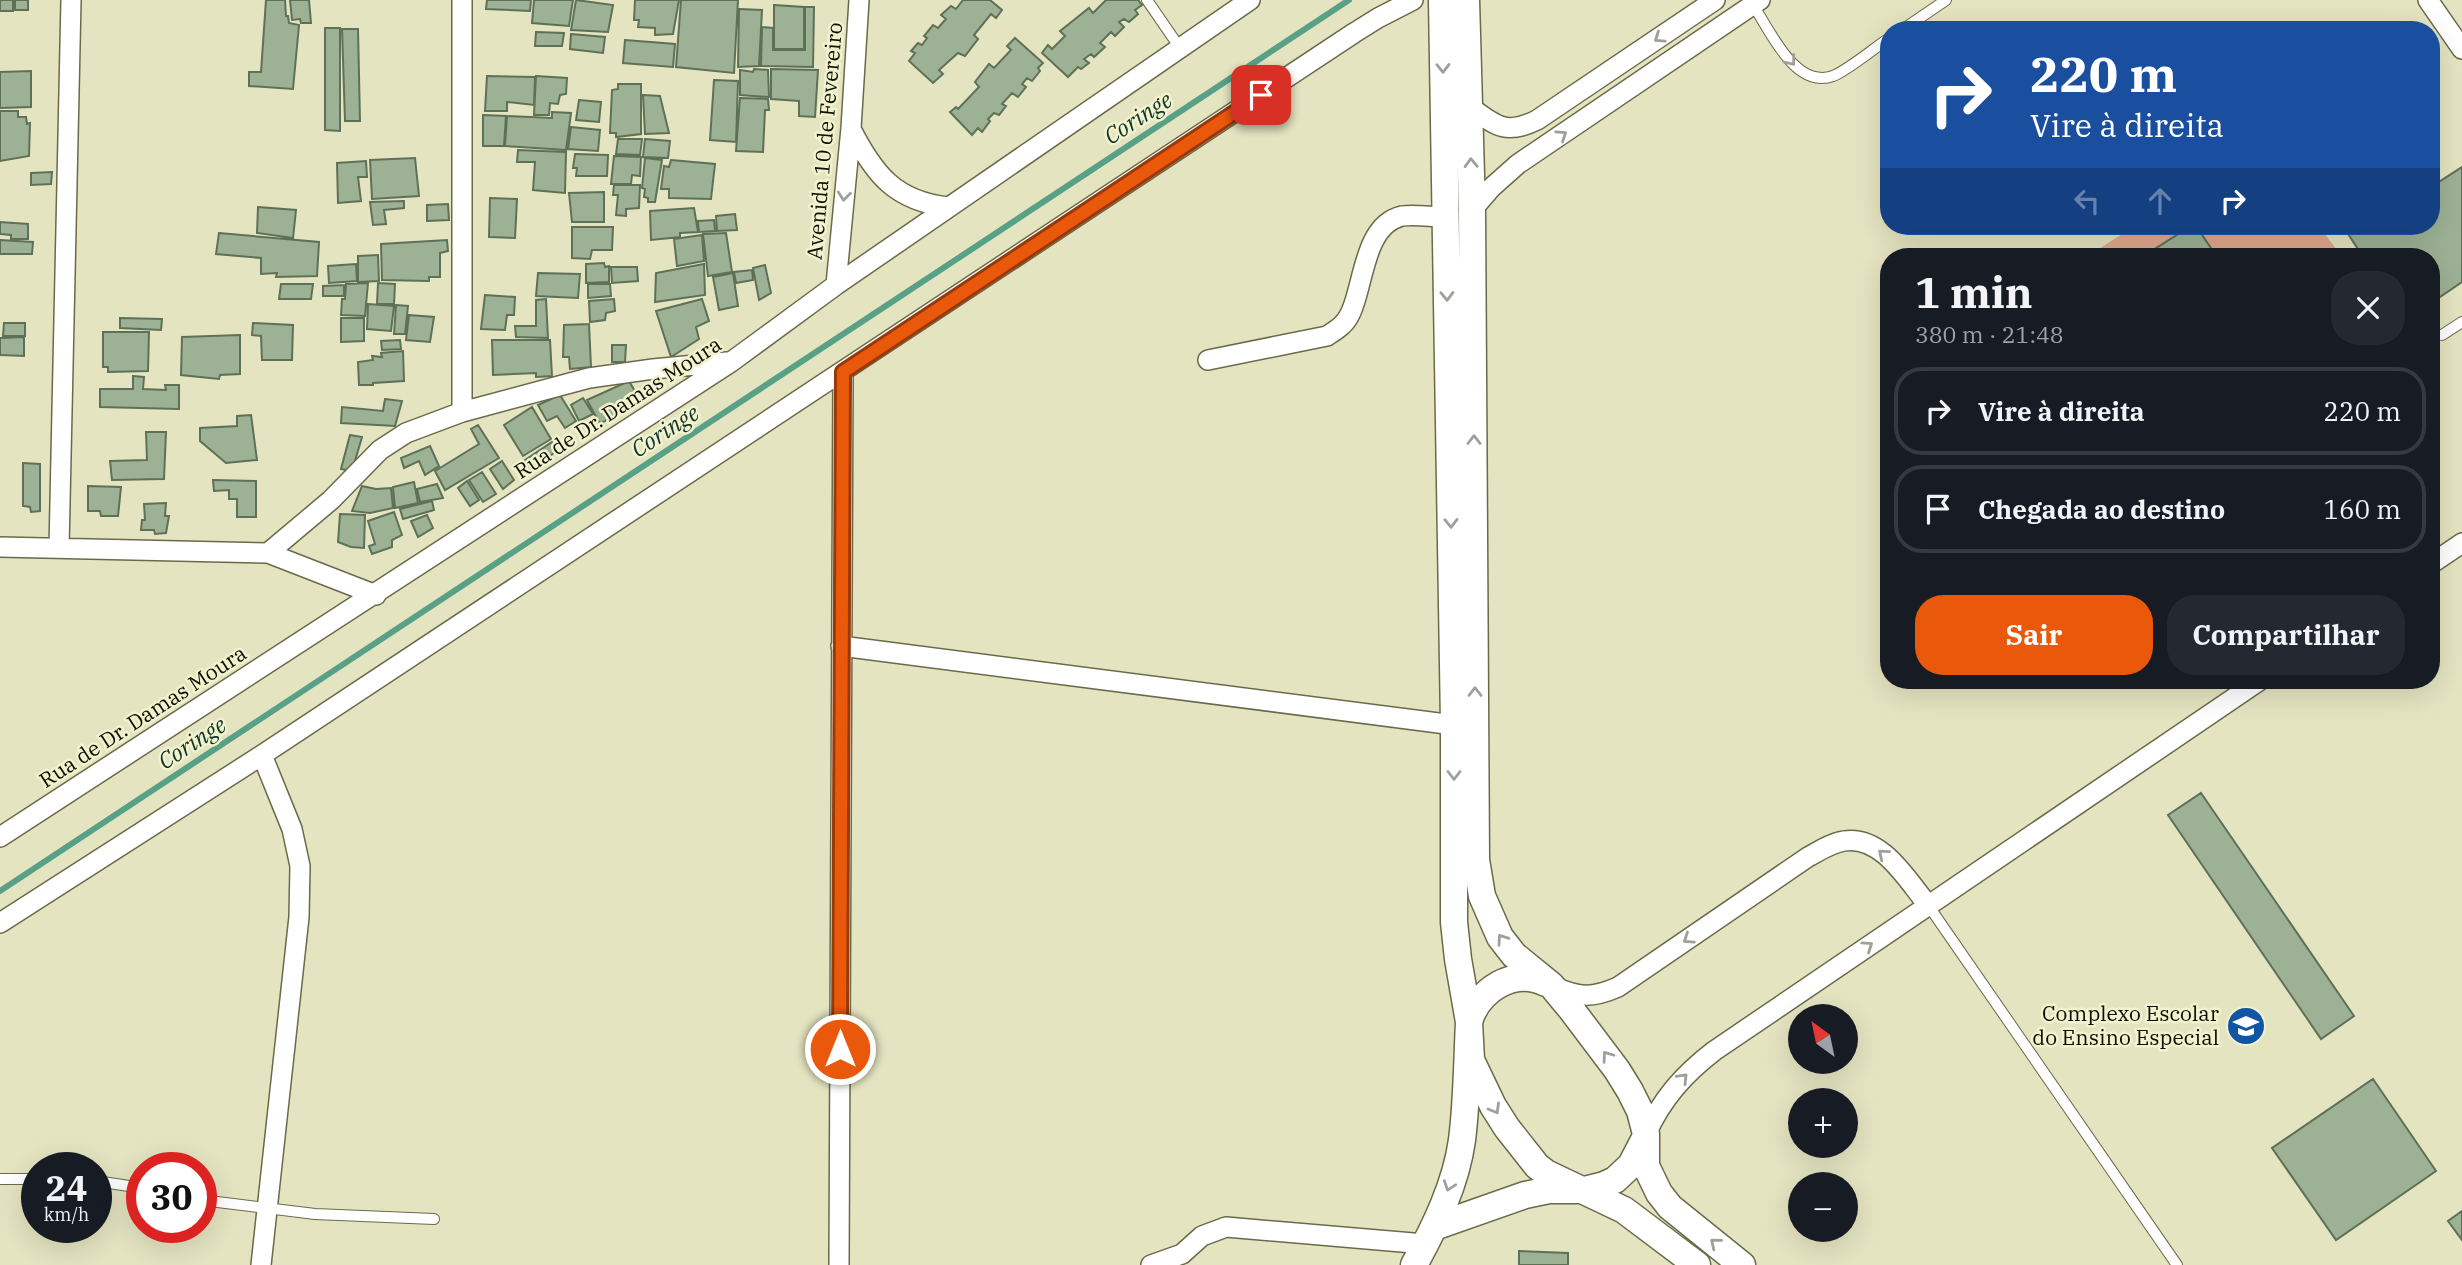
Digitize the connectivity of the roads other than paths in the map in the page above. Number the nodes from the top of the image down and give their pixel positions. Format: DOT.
graph roads {
  1 [pos="71,0"];
  2 [pos="462,0"];
  3 [pos="859,0"];
  4 [pos="1147,0"];
  5 [pos="1250,0"];
  6 [pos="1413,0"];
  7 [pos="1442,0"];
  8 [pos="1466,0"];
  9 [pos="1715,0"];
  10 [pos="1946,0"];
  11 [pos="2428,0"];
  12 [pos="1757,2"];
  13 [pos="1915,21"];
  14 [pos="1880,44"];
  15 [pos="1180,48"];
  16 [pos="2462,48"];
  17 [pos="1469,106"];
  18 [pos="851,128"];
  19 [pos="948,207"];
  20 [pos="1472,210"];
  21 [pos="1446,217"];
  22 [pos="836,285"];
  23 [pos="2462,322"];
  24 [pos="2442,335"];
  25 [pos="1208,360"];
  26 [pos="732,362"];
  27 [pos="843,372"];
  28 [pos="462,412"];
  29 [pos="2462,543"];
  30 [pos="0,547"];
  31 [pos="59,548"];
  32 [pos="268,553"];
  33 [pos="2440,559"];
  34 [pos="376,595"];
  35 [pos="841,646"];
  36 [pos="2247,689"];
  37 [pos="1454,725"];
  38 [pos="262,755"];
  39 [pos="0,837"];
  40 [pos="1928,905"];
  41 [pos="0,923"];
  42 [pos="1551,985"];
  43 [pos="1469,1022"];
  44 [pos="1646,1134"];
  45 [pos="0,1179"];
  46 [pos="21,1179"];
  47 [pos="1584,1191"];
  48 [pos="217,1201"];
  49 [pos="267,1207"];
  50 [pos="434,1219"];
  51 [pos="1425,1245"];
  52 [pos="261,1265"];
  53 [pos="839,1265"];
  54 [pos="1152,1265"];
  55 [pos="1697,1265"];
  56 [pos="1742,1265"];
  57 [pos="2178,1265"];
  1 -- 31 [label="street"];
  2 -- 28 [label="street"];
  3 -- 18 [label="street, Avenida 10 de Fevereiro"];
  4 -- 15 [label="lane"];
  5 -- 15 [label="street, Rua de Dr. Damas Moura"];
  6 -- 27 [label="street"];
  7 -- 21 [label="street, one-way"];
  8 -- 17 [label="street"];
  9 -- 17 [label="street, one-way"];
  10 -- 13 [label="lane"];
  11 -- 16 [label="street"];
  12 -- 14 [label="lane, one-way"];
  20 -- 12 [label="street, one-way"];
  15 -- 19 [label="street, Rua de Dr. Damas Moura"];
  20 -- 17 [label="street, one-way"];
  18 -- 19 [label="street"];
  18 -- 22 [label="street, Avenida 10 de Fevereiro, one-way"];
  19 -- 22 [label="street, Rua de Dr. Damas Moura"];
  42 -- 20 [label="street, one-way"];
  21 -- 25 [label="street"];
  21 -- 37 [label="street, one-way"];
  22 -- 26 [label="street, Rua de Dr. Damas Moura"];
  23 -- 24 [label="lane"];
  26 -- 28 [label="street"];
  26 -- 34 [label="street, Rua de Dr. Damas Moura"];
  27 -- 35 [label="street"];
  27 -- 38 [label="street"];
  28 -- 32 [label="street"];
  29 -- 33 [label="street"];
  30 -- 31 [label="street"];
  31 -- 32 [label="street"];
  32 -- 34 [label="street"];
  34 -- 39 [label="street, Rua de Dr. Damas Moura"];
  35 -- 37 [label="street"];
  35 -- 53 [label="street"];
  36 -- 40 [label="street"];
  37 -- 43 [label="street, one-way"];
  38 -- 41 [label="street"];
  38 -- 49 [label="street"];
  40 -- 42 [label="street, one-way"];
  44 -- 40 [label="street, one-way"];
  40 -- 57 [label="lane"];
  42 -- 43 [label="street"];
  44 -- 42 [label="street, one-way"];
  43 -- 47 [label="street, one-way"];
  43 -- 51 [label="street, one-way"];
  44 -- 47 [label="street"];
  56 -- 44 [label="street, one-way"];
  45 -- 46 [label="lane"];
  47 -- 51 [label="street"];
  47 -- 55 [label="street"];
  48 -- 49 [label="lane"];
  49 -- 50 [label="lane"];
  49 -- 52 [label="street"];
  51 -- 54 [label="street"];
}
